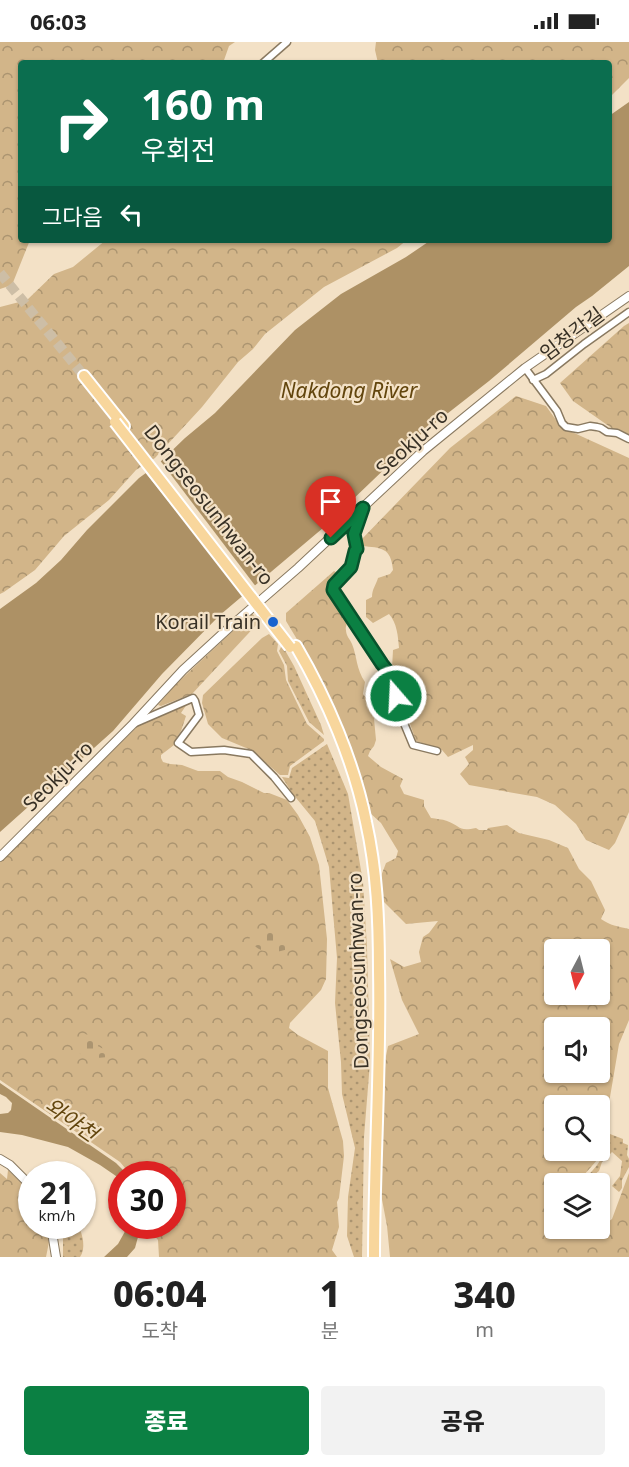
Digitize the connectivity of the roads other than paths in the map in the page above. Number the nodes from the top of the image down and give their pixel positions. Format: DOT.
graph roads {
  1 [pos="287,42"];
  2 [pos="266,60"];
  3 [pos="629,296"];
  4 [pos="629,312"];
  5 [pos="525,368"];
  6 [pos="82,378"];
  7 [pos="533,380"];
  8 [pos="629,439"];
  9 [pos="363,508"];
  10 [pos="293,647"];
  11 [pos="133,724"];
  12 [pos="437,751"];
  13 [pos="291,798"];
  14 [pos="0,857"];
  15 [pos="0,1159"];
  16 [pos="18,1173"];
  17 [pos="53,1239"];
  18 [pos="56,1257"];
  19 [pos="369,1257"];
  20 [pos="374,1257"];
  1 -- 2 [label="street"];
  3 -- 5 [label="street, Seokju-ro"];
  4 -- 7 [label="street, 임청각길"];
  5 -- 7 [label="street"];
  5 -- 9 [label="street, Seokju-ro"];
  6 -- 10 [label="highway, Dongseosunhwan-ro, bridge"];
  7 -- 8 [label="street"];
  9 -- 11 [label="street, Seokju-ro"];
  9 -- 12 [label="street"];
  10 -- 19 [label="highway, Dongseosunhwan-ro"];
  10 -- 20 [label="highway, Dongseosunhwan-ro"];
  11 -- 13 [label="street"];
  11 -- 14 [label="street, Seokju-ro"];
  15 -- 16 [label="street"];
  17 -- 18 [label="street"];
}
